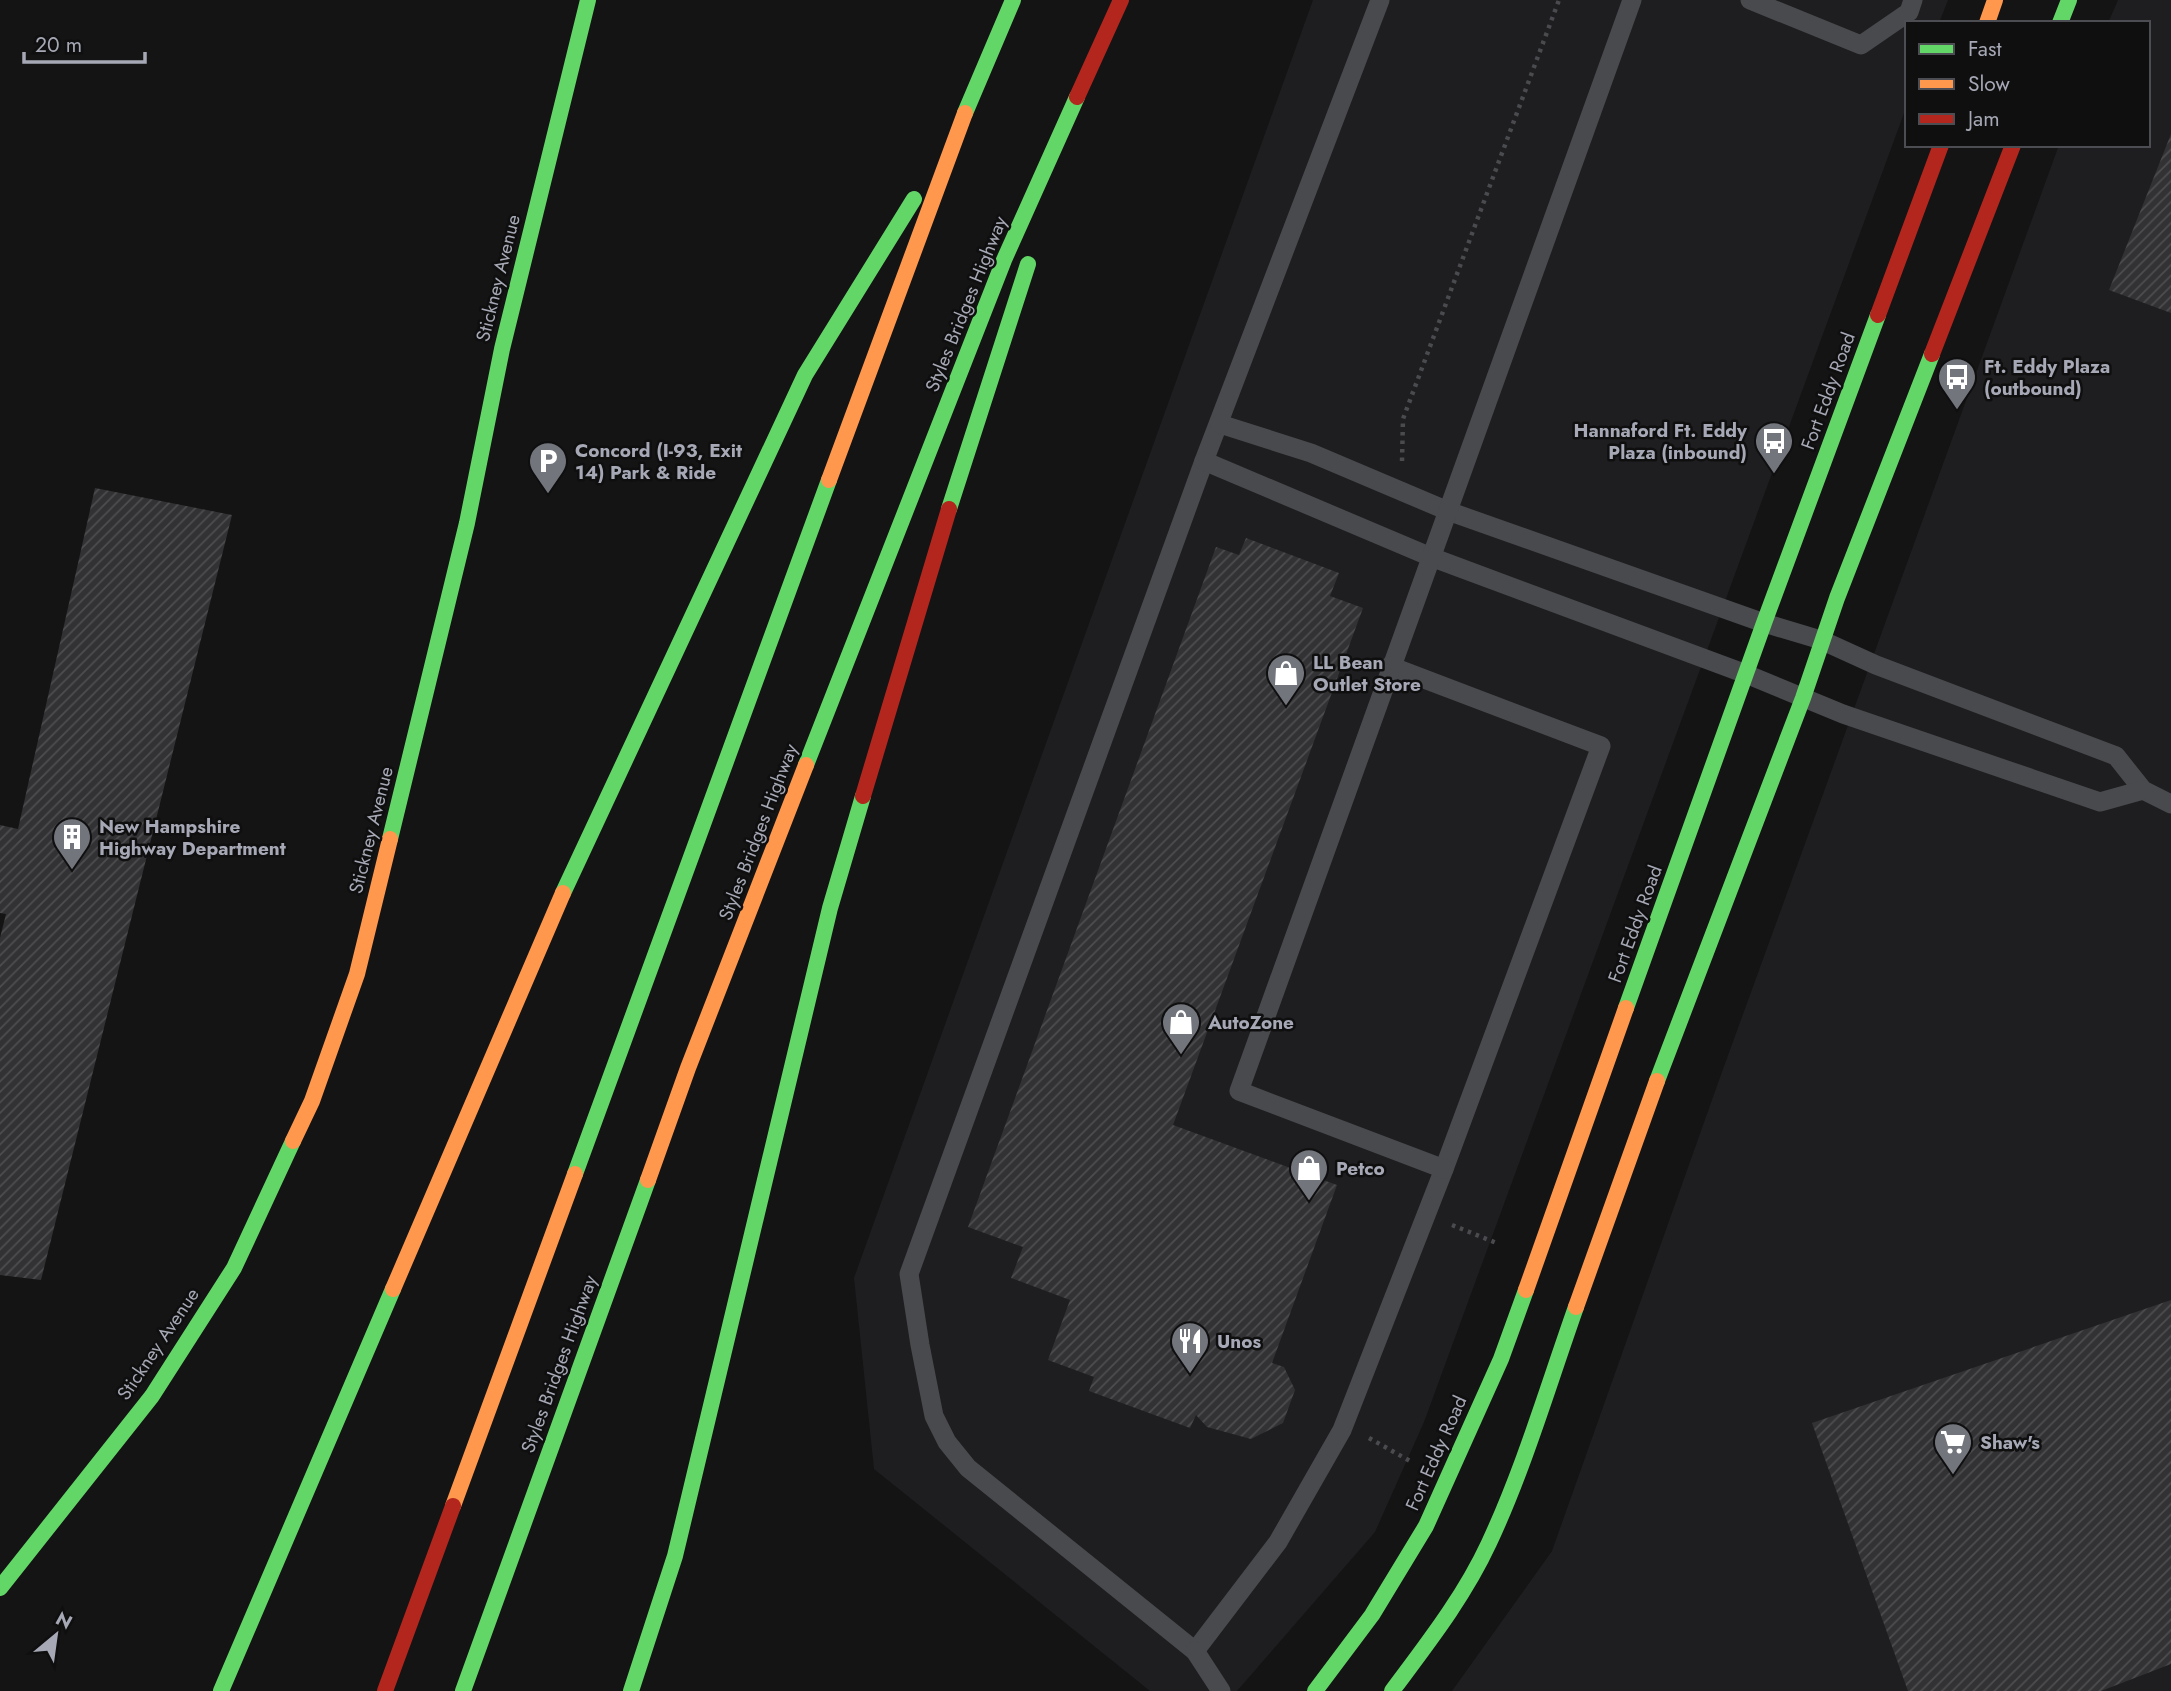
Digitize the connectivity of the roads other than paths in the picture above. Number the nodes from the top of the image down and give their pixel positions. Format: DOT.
graph roads {
  1 [pos="588,0"];
  2 [pos="1013,0"];
  3 [pos="1121,0"];
  4 [pos="1380,0"];
  5 [pos="1632,0"];
  6 [pos="1750,0"];
  7 [pos="1913,0"];
  8 [pos="1995,0"];
  9 [pos="2069,0"];
  10 [pos="1987,21"];
  11 [pos="2061,21"];
  12 [pos="1098,48"];
  13 [pos="958,129"];
  14 [pos="1940,147"];
  15 [pos="2011,147"];
  16 [pos="1051,194"];
  17 [pos="1034,247"];
  18 [pos="1220,424"];
  19 [pos="1204,461"];
  20 [pos="1448,511"];
  21 [pos="1431,557"];
  22 [pos="1764,623"];
  23 [pos="1821,640"];
  24 [pos="1390,666"];
  25 [pos="1746,674"];
  26 [pos="1803,698"];
  27 [pos="2143,790"];
  28 [pos="2171,804"];
  29 [pos="1444,1169"];
  30 [pos="0,1588"];
  31 [pos="1195,1651"];
  32 [pos="221,1691"];
  33 [pos="386,1691"];
  34 [pos="463,1691"];
  35 [pos="631,1691"];
  36 [pos="1221,1691"];
  37 [pos="1315,1691"];
  38 [pos="1392,1691"];
  1 -- 30 [label="main road, Stickney Avenue"];
  2 -- 13 [label="main road"];
  3 -- 12 [label="main road, Styles Bridges Highway"];
  4 -- 18 [label="lane"];
  5 -- 20 [label="lane"];
  6 -- 7 [label="lane"];
  8 -- 10 [label="main road"];
  9 -- 11 [label="main road"];
  12 -- 16 [label="main road"];
  12 -- 34 [label="main road, Styles Bridges Highway"];
  13 -- 32 [label="main road"];
  13 -- 33 [label="main road"];
  14 -- 22 [label="main road, Fort Eddy Road"];
  15 -- 23 [label="main road"];
  17 -- 35 [label="main road"];
  18 -- 19 [label="lane"];
  18 -- 20 [label="lane"];
  19 -- 21 [label="lane"];
  19 -- 31 [label="lane"];
  20 -- 21 [label="lane"];
  20 -- 22 [label="lane"];
  21 -- 24 [label="lane"];
  21 -- 25 [label="lane"];
  22 -- 23 [label="lane"];
  22 -- 25 [label="main road, Fort Eddy Road"];
  23 -- 26 [label="main road"];
  23 -- 27 [label="lane"];
  24 -- 29 [label="lane"];
  24 -- 29 [label="lane"];
  25 -- 26 [label="lane"];
  25 -- 37 [label="main road, Fort Eddy Road"];
  26 -- 27 [label="lane"];
  26 -- 38 [label="main road"];
  27 -- 28 [label="lane"];
  29 -- 31 [label="lane"];
  31 -- 36 [label="lane"];
}
